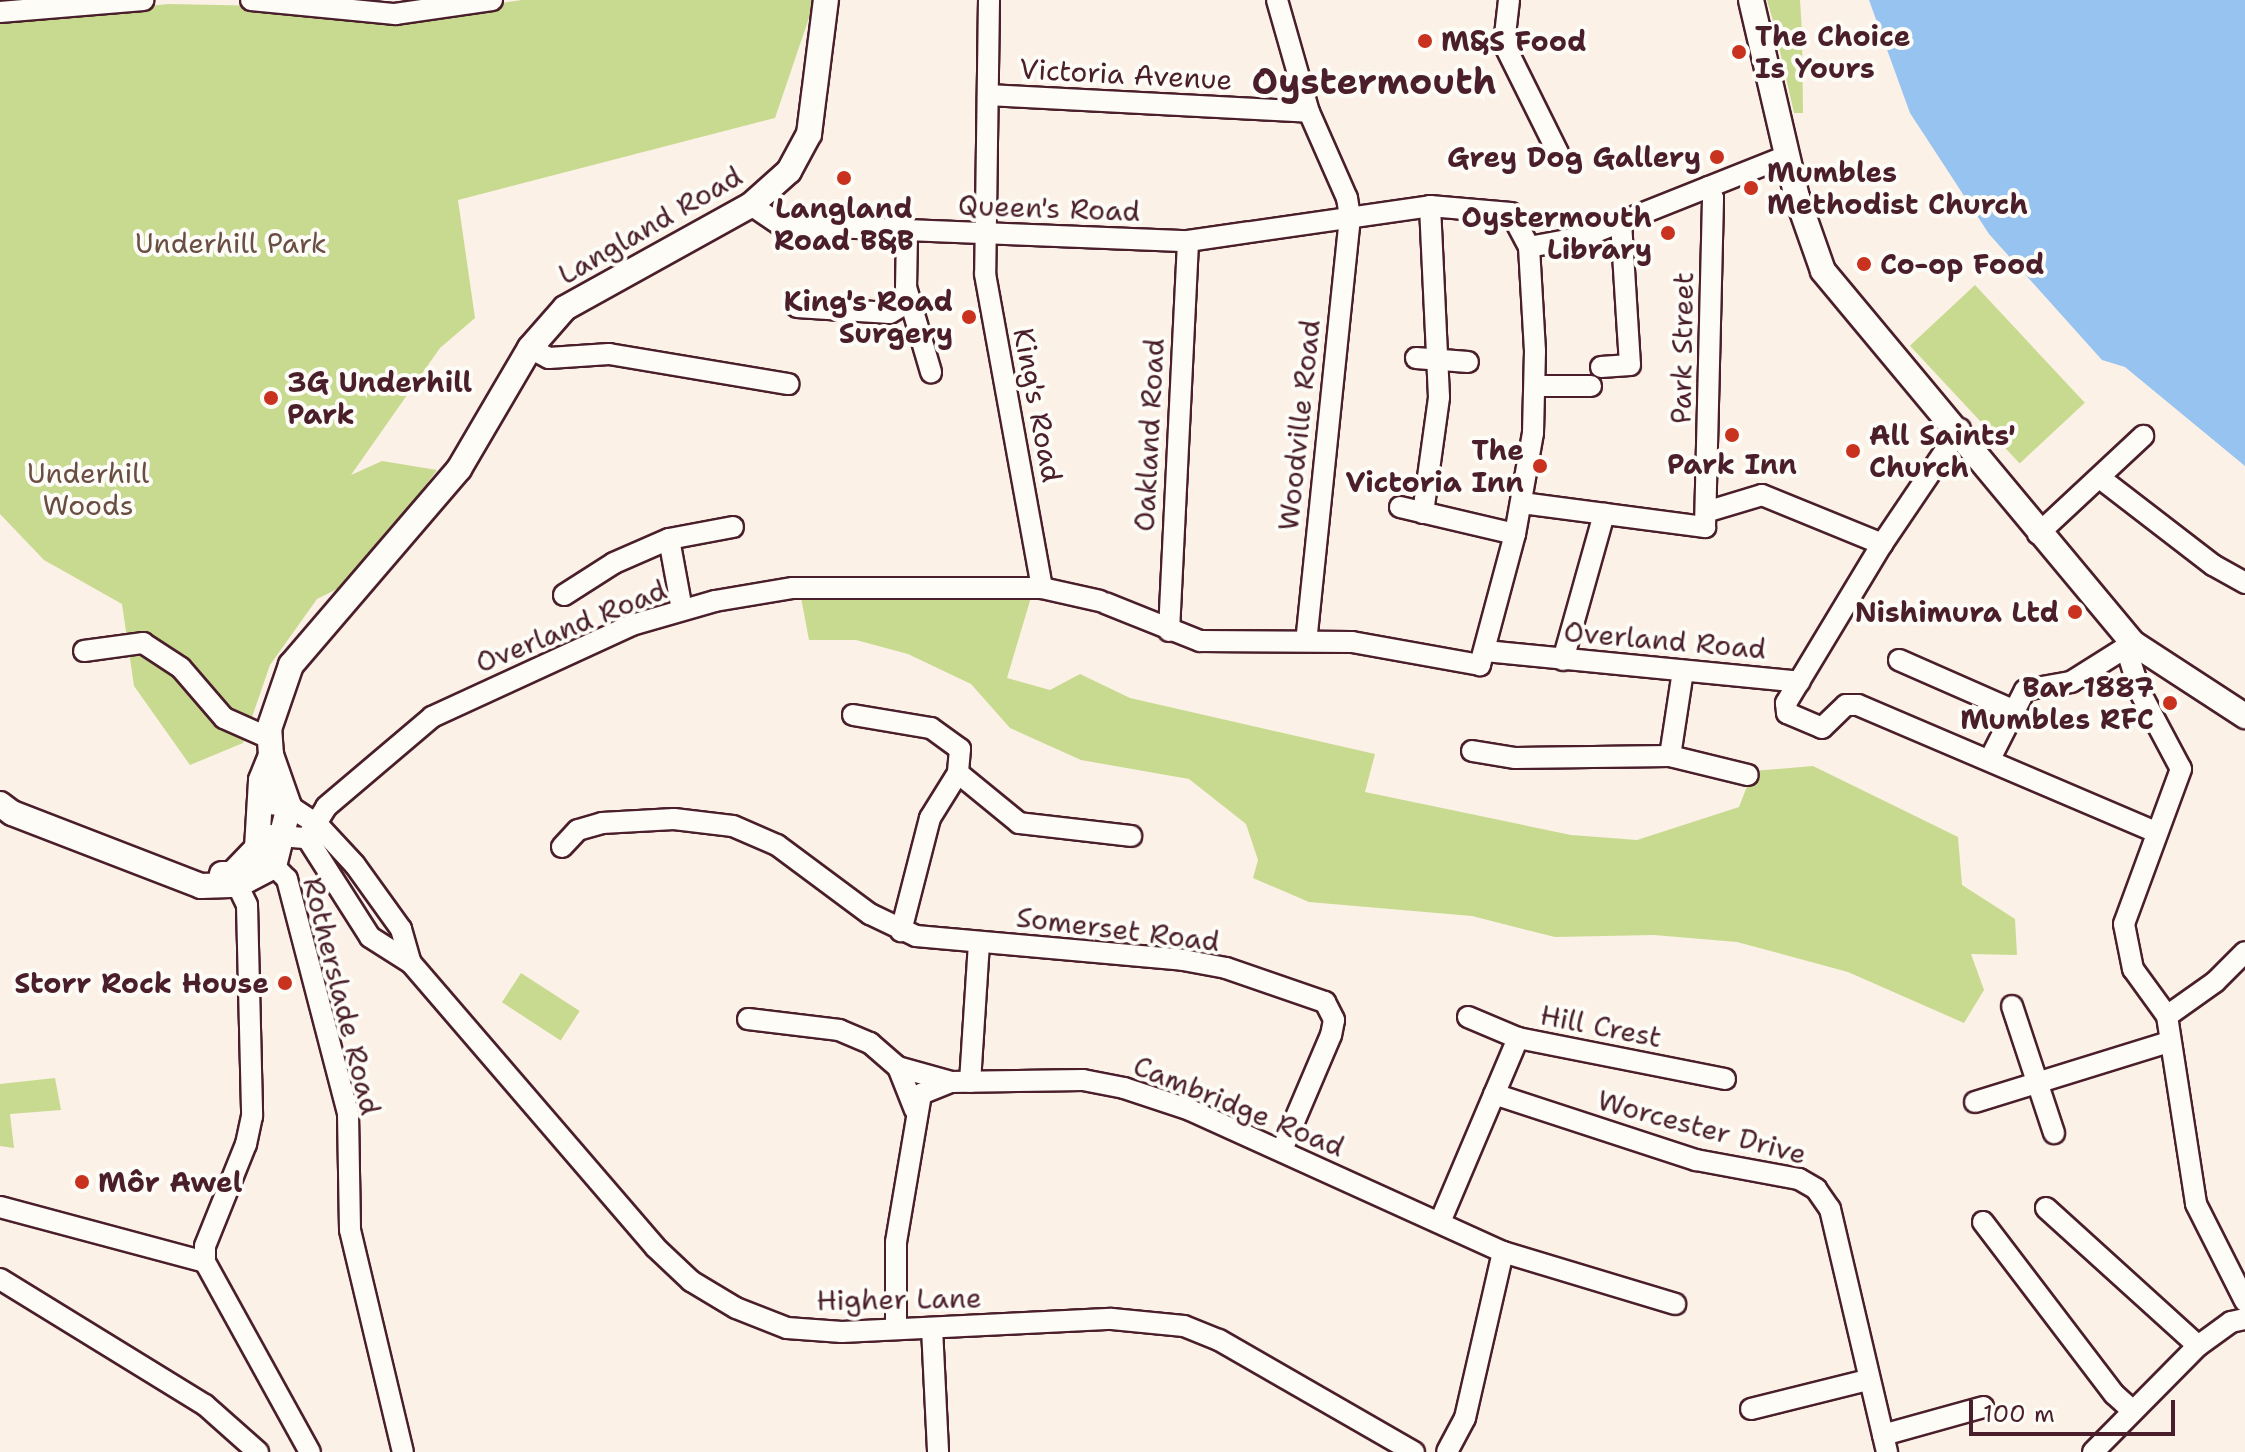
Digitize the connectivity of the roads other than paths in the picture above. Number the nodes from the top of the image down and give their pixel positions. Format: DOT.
graph roads {
  1 [pos="144,0"];
  2 [pos="251,0"];
  3 [pos="492,0"];
  4 [pos="826,0"];
  5 [pos="989,0"];
  6 [pos="1277,0"];
  7 [pos="1509,0"];
  8 [pos="1751,0"];
  9 [pos="352,6"];
  10 [pos="0,12"];
  11 [pos="988,95"];
  12 [pos="1309,112"];
  13 [pos="1558,153"];
  14 [pos="1787,156"];
  15 [pos="1708,187"];
  16 [pos="751,205"];
  17 [pos="1430,206"];
  18 [pos="1350,217"];
  19 [pos="1621,223"];
  20 [pos="907,232"];
  21 [pos="987,232"];
  22 [pos="1188,241"];
  23 [pos="1529,247"];
  24 [pos="910,301"];
  25 [pos="797,307"];
  26 [pos="530,348"];
  27 [pos="1416,358"];
  28 [pos="1439,359"];
  29 [pos="1468,362"];
  30 [pos="1601,367"];
  31 [pos="931,372"];
  32 [pos="789,384"];
  33 [pos="1535,386"];
  34 [pos="1591,386"];
  35 [pos="1960,429"];
  36 [pos="2143,436"];
  37 [pos="2100,478"];
  38 [pos="1522,503"];
  39 [pos="1400,507"];
  40 [pos="1709,511"];
  41 [pos="1423,513"];
  42 [pos="1604,514"];
  43 [pos="733,527"];
  44 [pos="1515,534"];
  45 [pos="2038,534"];
  46 [pos="669,539"];
  47 [pos="1882,544"];
  48 [pos="2245,583"];
  49 [pos="1042,588"];
  50 [pos="564,595"];
  51 [pos="682,610"];
  52 [pos="1169,631"];
  53 [pos="1306,640"];
  54 [pos="2130,646"];
  55 [pos="84,651"];
  56 [pos="1485,651"];
  57 [pos="1563,660"];
  58 [pos="1899,660"];
  59 [pos="1683,671"];
  60 [pos="1799,682"];
  61 [pos="2013,710"];
  62 [pos="853,715"];
  63 [pos="2245,716"];
  64 [pos="270,746"];
  65 [pos="1472,751"];
  66 [pos="1670,756"];
  67 [pos="1990,759"];
  68 [pos="958,773"];
  69 [pos="1748,775"];
  70 [pos="260,803"];
  71 [pos="0,804"];
  72 [pos="289,806"];
  73 [pos="2156,832"];
  74 [pos="293,833"];
  75 [pos="1131,836"];
  76 [pos="562,847"];
  77 [pos="274,866"];
  78 [pos="239,874"];
  79 [pos="901,931"];
  80 [pos="979,942"];
  81 [pos="2245,952"];
  82 [pos="411,963"];
  83 [pos="2012,1006"];
  84 [pos="2167,1016"];
  85 [pos="1468,1017"];
  86 [pos="748,1019"];
  87 [pos="1518,1038"];
  88 [pos="2169,1042"];
  89 [pos="898,1067"];
  90 [pos="1725,1079"];
  91 [pos="961,1082"];
  92 [pos="2037,1082"];
  93 [pos="1494,1094"];
  94 [pos="1975,1102"];
  95 [pos="915,1110"];
  96 [pos="2054,1133"];
  97 [pos="1282,1150"];
  98 [pos="0,1207"];
  99 [pos="2046,1208"];
  100 [pos="1440,1222"];
  101 [pos="1983,1222"];
  102 [pos="1503,1252"];
  103 [pos="205,1262"];
  104 [pos="0,1279"];
  105 [pos="2245,1301"];
  106 [pos="1675,1304"];
  107 [pos="2245,1319"];
  108 [pos="896,1328"];
  109 [pos="932,1328"];
  110 [pos="2198,1346"];
  111 [pos="1867,1380"];
  112 [pos="1983,1407"];
  113 [pos="1751,1409"];
  114 [pos="2133,1411"];
  115 [pos="1885,1444"];
  116 [pos="1394,1447"];
  117 [pos="258,1452"];
  118 [pos="310,1452"];
  119 [pos="403,1452"];
  120 [pos="938,1452"];
  121 [pos="1414,1452"];
  122 [pos="1447,1452"];
  123 [pos="2093,1452"];
  1 -- 10 [label="street"];
  2 -- 9 [label="street"];
  3 -- 9 [label="street"];
  4 -- 16 [label="main road, Langland Road"];
  5 -- 11 [label="street, King's Road"];
  6 -- 12 [label="street"];
  7 -- 13 [label="street"];
  8 -- 14 [label="main road"];
  11 -- 12 [label="street, Victoria Avenue"];
  11 -- 21 [label="street, King's Road"];
  12 -- 18 [label="street"];
  14 -- 15 [label="street"];
  14 -- 35 [label="main road"];
  15 -- 19 [label="street"];
  15 -- 40 [label="street, Park Street"];
  16 -- 20 [label="street, Queen's Road"];
  16 -- 26 [label="main road, Langland Road"];
  17 -- 18 [label="street, Queen's Road"];
  17 -- 23 [label="street, Queen's Road"];
  17 -- 28 [label="street"];
  18 -- 22 [label="street, Queen's Road"];
  18 -- 53 [label="street, Woodville Road"];
  19 -- 23 [label="street"];
  19 -- 30 [label="street"];
  20 -- 21 [label="street, Queen's Road"];
  20 -- 24 [label="street"];
  21 -- 22 [label="street, Queen's Road"];
  21 -- 49 [label="street, King's Road"];
  22 -- 52 [label="street, Oakland Road"];
  23 -- 33 [label="street"];
  24 -- 25 [label="street"];
  24 -- 31 [label="street"];
  26 -- 32 [label="street"];
  26 -- 64 [label="main road, Langland Road"];
  27 -- 28 [label="street"];
  28 -- 29 [label="street"];
  28 -- 41 [label="street"];
  33 -- 34 [label="street"];
  33 -- 38 [label="street"];
  35 -- 45 [label="main road"];
  35 -- 47 [label="street"];
  36 -- 37 [label="street"];
  37 -- 45 [label="street"];
  37 -- 48 [label="street"];
  38 -- 42 [label="street"];
  38 -- 44 [label="street"];
  39 -- 41 [label="street"];
  40 -- 42 [label="street"];
  40 -- 47 [label="street"];
  41 -- 44 [label="street"];
  42 -- 57 [label="street"];
  43 -- 46 [label="street"];
  44 -- 56 [label="street"];
  45 -- 54 [label="main road"];
  46 -- 50 [label="street"];
  46 -- 51 [label="street"];
  47 -- 60 [label="street"];
  49 -- 51 [label="street, Overland Road"];
  49 -- 52 [label="street, Overland Road"];
  51 -- 74 [label="street, Overland Road"];
  52 -- 53 [label="street, Overland Road"];
  53 -- 56 [label="street, Overland Road"];
  54 -- 61 [label="street"];
  54 -- 63 [label="main road"];
  54 -- 73 [label="street"];
  55 -- 64 [label="street"];
  56 -- 57 [label="street, Overland Road"];
  57 -- 59 [label="street, Overland Road"];
  58 -- 61 [label="street"];
  59 -- 60 [label="street, Overland Road"];
  59 -- 66 [label="street"];
  60 -- 67 [label="street, Overland Road"];
  61 -- 67 [label="street"];
  62 -- 68 [label="street"];
  64 -- 70 [label="main road, Langland Road"];
  64 -- 72 [label="main road, Langland Road"];
  65 -- 66 [label="street"];
  66 -- 69 [label="street"];
  67 -- 73 [label="street, Overland Road"];
  68 -- 75 [label="street"];
  68 -- 79 [label="street"];
  70 -- 72 [label="street"];
  70 -- 74 [label="main road, Langland Road"];
  71 -- 78 [label="main road"];
  72 -- 74 [label="main road, Langland Road"];
  73 -- 84 [label="street"];
  74 -- 77 [label="main road, Langland Road"];
  74 -- 78 [label="main road, Langland Road"];
  74 -- 82 [label="street, Higher Lane"];
  74 -- 82 [label="street, Higher Lane"];
  76 -- 79 [label="street"];
  77 -- 78 [label="main road"];
  77 -- 119 [label="street, Rotherslade Road"];
  78 -- 103 [label="street"];
  79 -- 80 [label="street, Somerset Road"];
  80 -- 91 [label="street, Somerset Road"];
  80 -- 97 [label="street, Somerset Road"];
  81 -- 84 [label="street"];
  82 -- 108 [label="street, Higher Lane"];
  83 -- 92 [label="street"];
  84 -- 88 [label="street"];
  85 -- 87 [label="street, Hill Crest"];
  86 -- 89 [label="street"];
  87 -- 90 [label="street, Hill Crest"];
  87 -- 93 [label="street"];
  88 -- 92 [label="street"];
  88 -- 105 [label="street"];
  89 -- 91 [label="street"];
  89 -- 95 [label="street"];
  91 -- 95 [label="street, Cambridge Road"];
  91 -- 97 [label="street, Cambridge Road"];
  92 -- 94 [label="street"];
  92 -- 96 [label="street"];
  93 -- 100 [label="street"];
  93 -- 111 [label="street, Worcester Drive"];
  95 -- 108 [label="street"];
  97 -- 100 [label="street, Cambridge Road"];
  98 -- 103 [label="street"];
  99 -- 110 [label="street"];
  100 -- 102 [label="street, Cambridge Road"];
  101 -- 114 [label="street"];
  102 -- 106 [label="street, Cambridge Road"];
  102 -- 122 [label="street"];
  103 -- 118 [label="street"];
  104 -- 117 [label="street"];
  107 -- 110 [label="street"];
  108 -- 109 [label="street, Higher Lane"];
  109 -- 116 [label="street, Higher Lane"];
  109 -- 120 [label="street"];
  110 -- 114 [label="street"];
  111 -- 113 [label="street"];
  111 -- 115 [label="street, Worcester Drive"];
  112 -- 115 [label="street"];
  114 -- 123 [label="street"];
  116 -- 121 [label="street, Higher Lane"];
}
